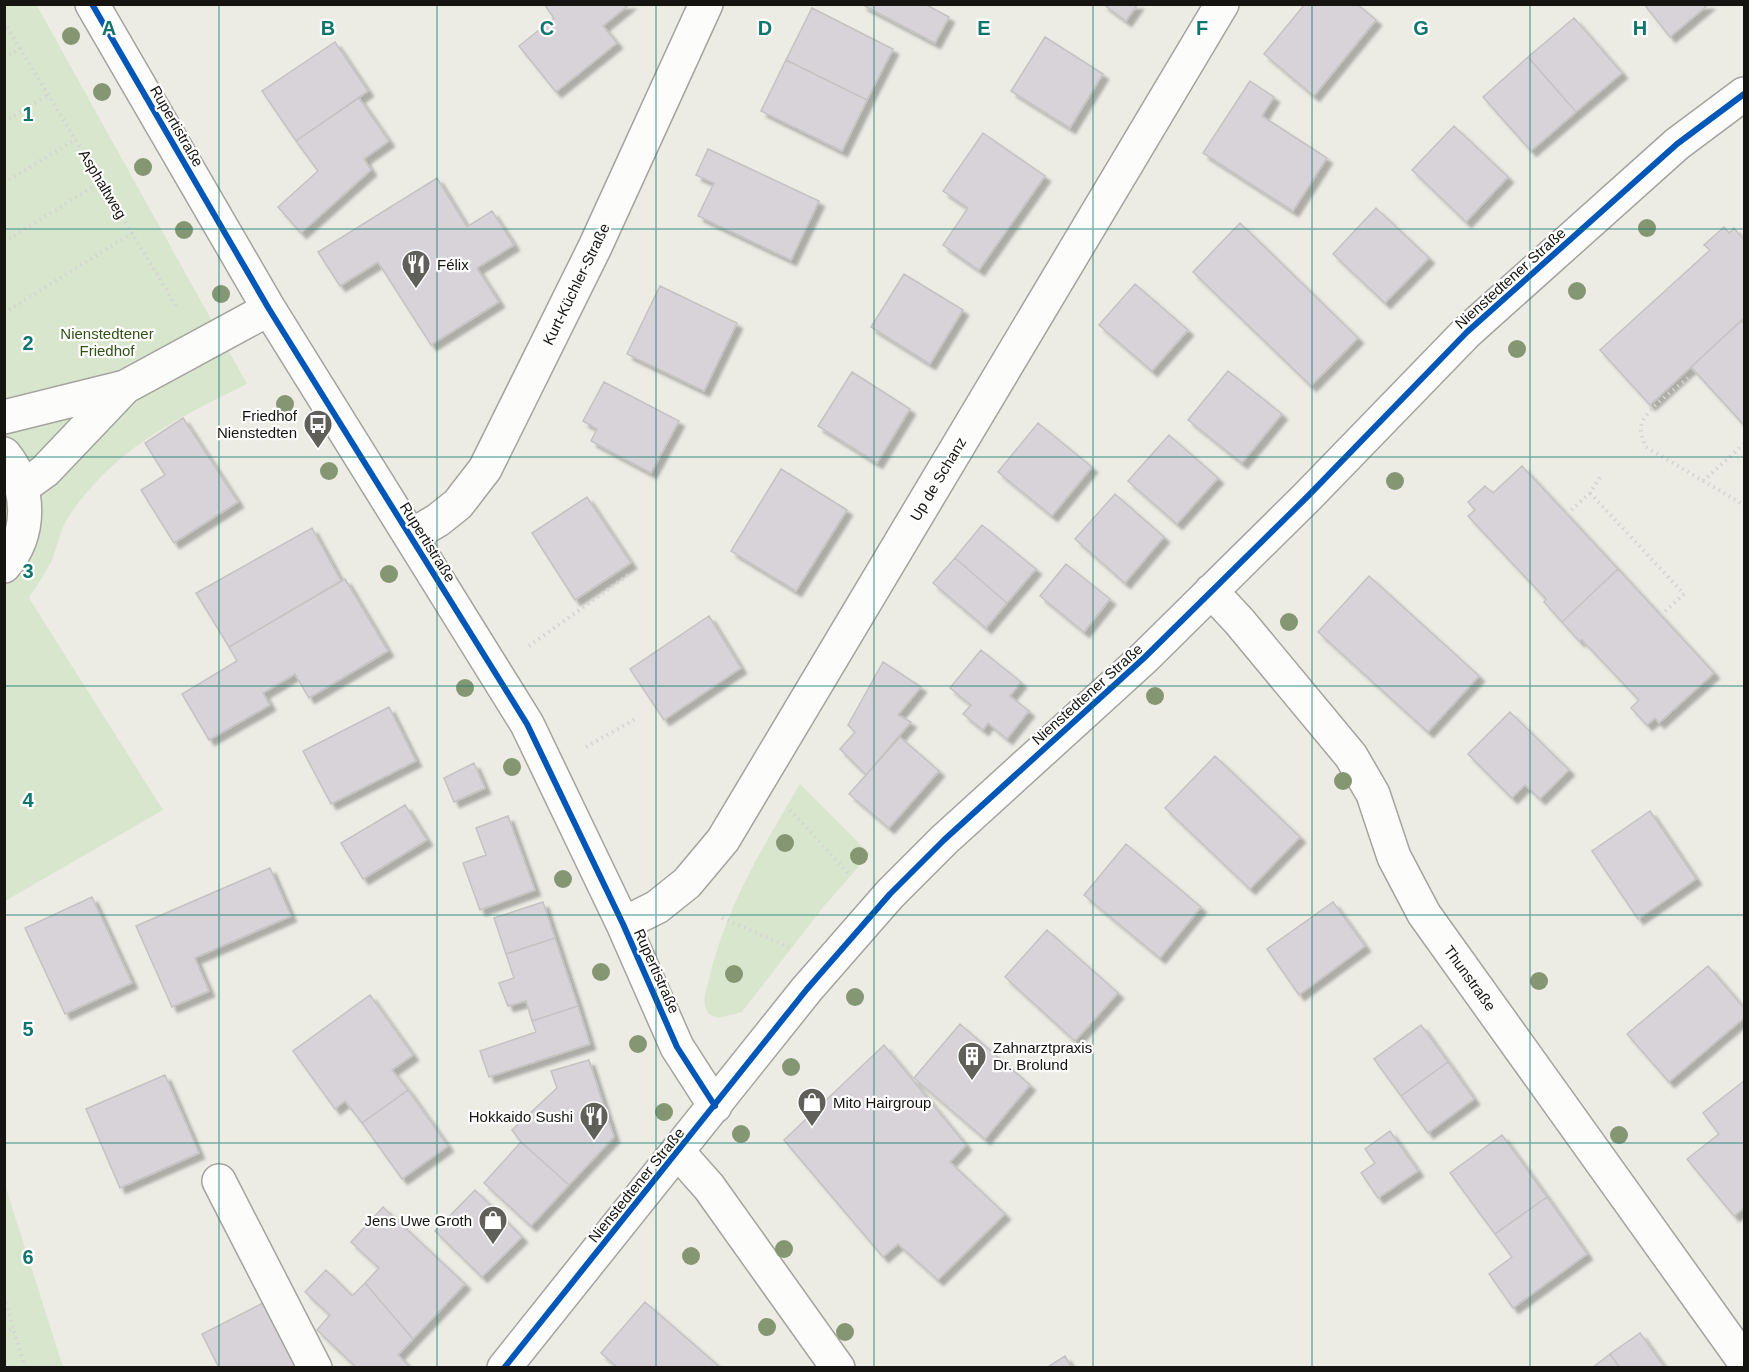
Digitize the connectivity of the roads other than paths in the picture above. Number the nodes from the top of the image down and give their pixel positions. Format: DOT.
graph roads {
  1 [pos="92,4"];
  2 [pos="706,4"];
  3 [pos="1222,4"];
  4 [pos="1744,94"];
  5 [pos="269,309"];
  6 [pos="125,387"];
  7 [pos="4,417"];
  8 [pos="4,454"];
  9 [pos="23,487"];
  10 [pos="411,536"];
  11 [pos="4,566"];
  12 [pos="1211,591"];
  13 [pos="623,924"];
  14 [pos="715,1106"];
  15 [pos="678,1152"];
  16 [pos="219,1181"];
  17 [pos="1744,1361"];
  18 [pos="315,1368"];
  19 [pos="504,1368"];
  20 [pos="838,1368"];
  1 -- 5 [label="street, Rupertistraße"];
  2 -- 10 [label="street, Kurt-Küchler-Straße"];
  3 -- 13 [label="street, Up de Schanz"];
  4 -- 12 [label="street, Nienstedtener Straße"];
  5 -- 6 [label="street"];
  5 -- 10 [label="street, Rupertistraße"];
  6 -- 7 [label="street"];
  6 -- 9 [label="street"];
  8 -- 9 [label="street"];
  9 -- 11 [label="street"];
  10 -- 13 [label="street, Rupertistraße"];
  12 -- 14 [label="street, Nienstedtener Straße"];
  12 -- 17 [label="street, Thunstraße"];
  13 -- 14 [label="street, Rupertistraße"];
  14 -- 15 [label="street, Nienstedtener Straße"];
  15 -- 19 [label="street, Nienstedtener Straße"];
  15 -- 20 [label="street"];
  16 -- 18 [label="street"];
}
